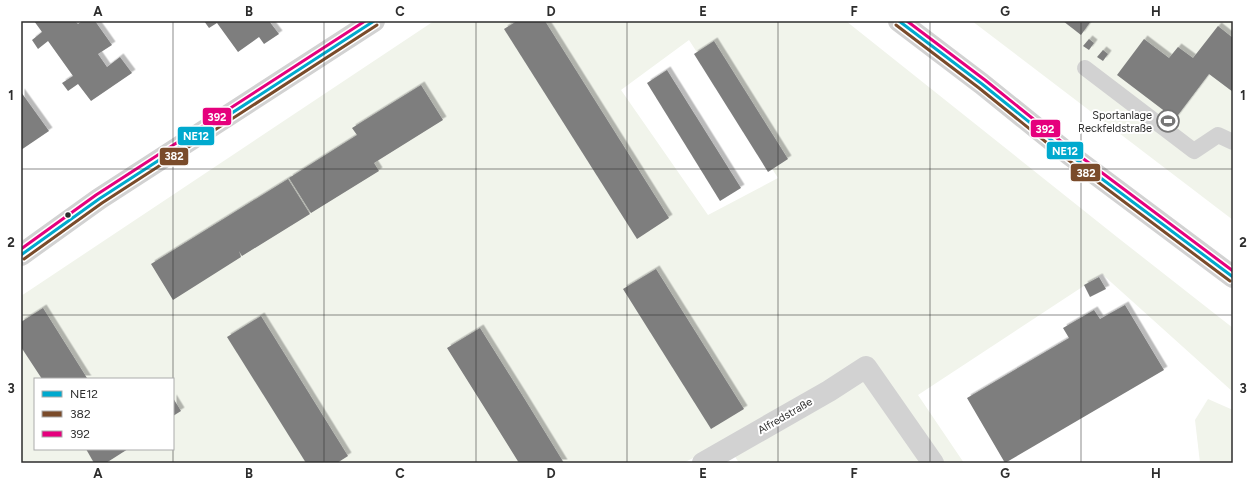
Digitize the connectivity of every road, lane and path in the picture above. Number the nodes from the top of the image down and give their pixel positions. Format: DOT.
graph roads {
  1 [pos="374,21"];
  2 [pos="899,21"];
  3 [pos="1085,68"];
  4 [pos="1233,142"];
  5 [pos="21,255"];
  6 [pos="1233,277"];
  7 [pos="703,463"];
  8 [pos="933,463"];
  1 -- 5 [label="street"];
  2 -- 6 [label="street"];
  3 -- 4 [label="lane"];
  7 -- 8 [label="street, Alfredstraße"];
}
